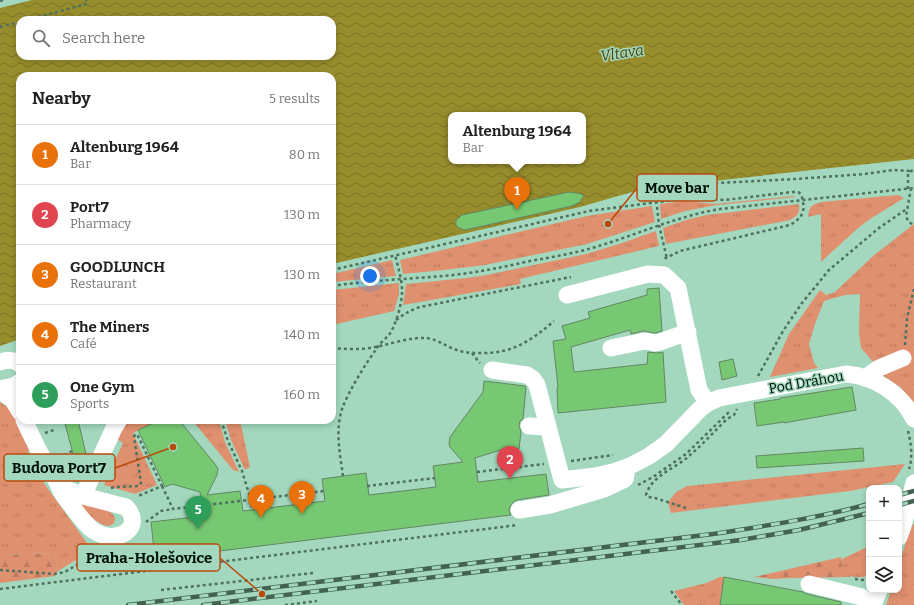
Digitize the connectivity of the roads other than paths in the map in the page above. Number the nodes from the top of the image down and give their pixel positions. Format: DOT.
graph roads {
  1 [pos="567,296"];
  2 [pos="688,332"];
  3 [pos="611,348"];
  4 [pos="903,358"];
  5 [pos="16,361"];
  6 [pos="0,362"];
  7 [pos="492,370"];
  8 [pos="865,378"];
  9 [pos="16,385"];
  10 [pos="0,390"];
  11 [pos="708,403"];
  12 [pos="16,405"];
  13 [pos="26,424"];
  14 [pos="116,424"];
  15 [pos="911,424"];
  16 [pos="529,426"];
  17 [pos="547,427"];
  18 [pos="620,461"];
  19 [pos="911,477"];
  20 [pos="57,481"];
  21 [pos="83,496"];
  22 [pos="521,517"];
  23 [pos="902,529"];
  24 [pos="809,584"];
  25 [pos="878,593"];
  26 [pos="867,605"];
  27 [pos="874,605"];
  1 -- 2 [label="street"];
  2 -- 3 [label="street"];
  2 -- 11 [label="street"];
  4 -- 8 [label="street"];
  5 -- 6 [label="street"];
  7 -- 17 [label="street"];
  8 -- 11 [label="street, Pod Dráhou"];
  8 -- 15 [label="street, Pod Dráhou"];
  9 -- 10 [label="street"];
  10 -- 12 [label="street"];
  11 -- 18 [label="street"];
  13 -- 20 [label="street"];
  14 -- 21 [label="street"];
  16 -- 17 [label="street"];
  17 -- 18 [label="street"];
  18 -- 22 [label="street"];
  19 -- 23 [label="street"];
  20 -- 21 [label="street"];
  20 -- 21 [label="street"];
  24 -- 26 [label="street"];
  25 -- 27 [label="street"];
}
